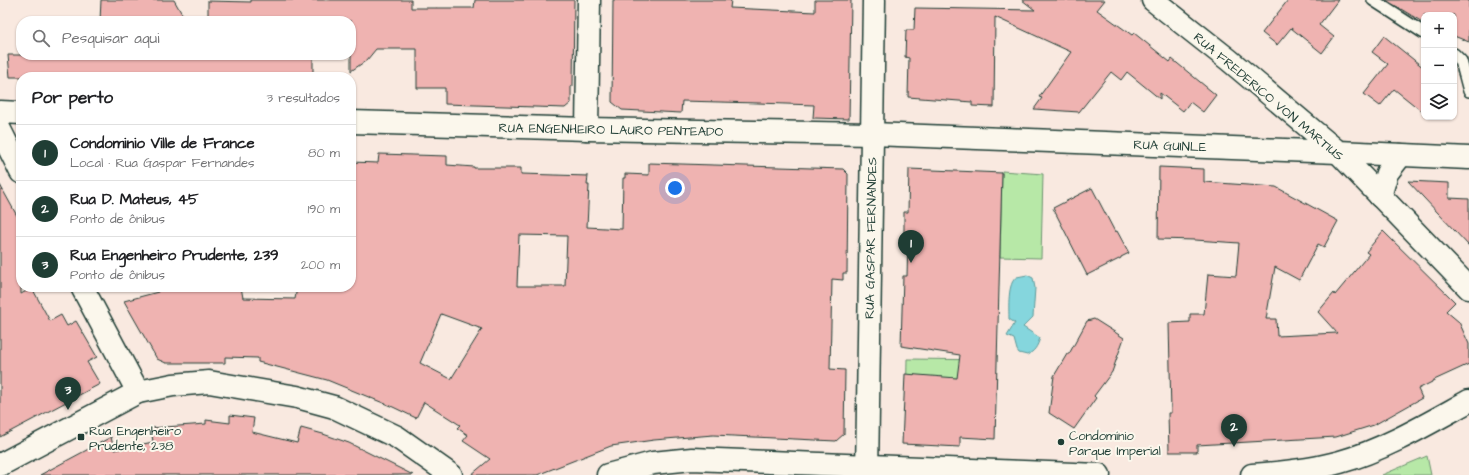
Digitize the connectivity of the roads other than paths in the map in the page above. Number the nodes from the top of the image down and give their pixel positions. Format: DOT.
graph roads {
  1 [pos="588,0"];
  2 [pos="874,0"];
  3 [pos="1154,0"];
  4 [pos="1373,0"];
  5 [pos="1421,31"];
  6 [pos="1457,57"];
  7 [pos="1469,91"];
  8 [pos="0,112"];
  9 [pos="16,113"];
  10 [pos="356,122"];
  11 [pos="587,129"];
  12 [pos="0,130"];
  13 [pos="872,134"];
  14 [pos="1338,152"];
  15 [pos="1401,155"];
  16 [pos="1469,158"];
  17 [pos="16,162"];
  18 [pos="1380,196"];
  19 [pos="1469,288"];
  20 [pos="85,292"];
  21 [pos="138,392"];
  22 [pos="1469,401"];
  23 [pos="0,465"];
  24 [pos="867,470"];
  25 [pos="451,475"];
  26 [pos="608,475"];
  27 [pos="1099,475"];
  28 [pos="1252,475"];
  1 -- 11 [label="street"];
  2 -- 13 [label="street, RUA GASPAR FERNANDES"];
  3 -- 14 [label="street, RUA FREDERICO VON MARTIUS"];
  4 -- 5 [label="lane"];
  6 -- 7 [label="lane"];
  8 -- 9 [label="street"];
  10 -- 11 [label="street, RUA ENGENHEIRO LAURO PENTEADO"];
  11 -- 13 [label="street, RUA ENGENHEIRO LAURO PENTEADO"];
  12 -- 17 [label="street"];
  13 -- 14 [label="street, RUA GUINLE"];
  13 -- 24 [label="street, RUA GASPAR FERNANDES"];
  14 -- 15 [label="street, RUA GUINLE"];
  14 -- 18 [label="street, RUA FREDERICO VON MARTIUS"];
  15 -- 16 [label="street, RUA GUINLE"];
  15 -- 18 [label="street"];
  18 -- 19 [label="street, RUA FREDERICO VON MARTIUS"];
  20 -- 21 [label="street"];
  21 -- 23 [label="street"];
  21 -- 25 [label="street"];
  22 -- 28 [label="street"];
  24 -- 26 [label="street"];
  24 -- 27 [label="street"];
}
